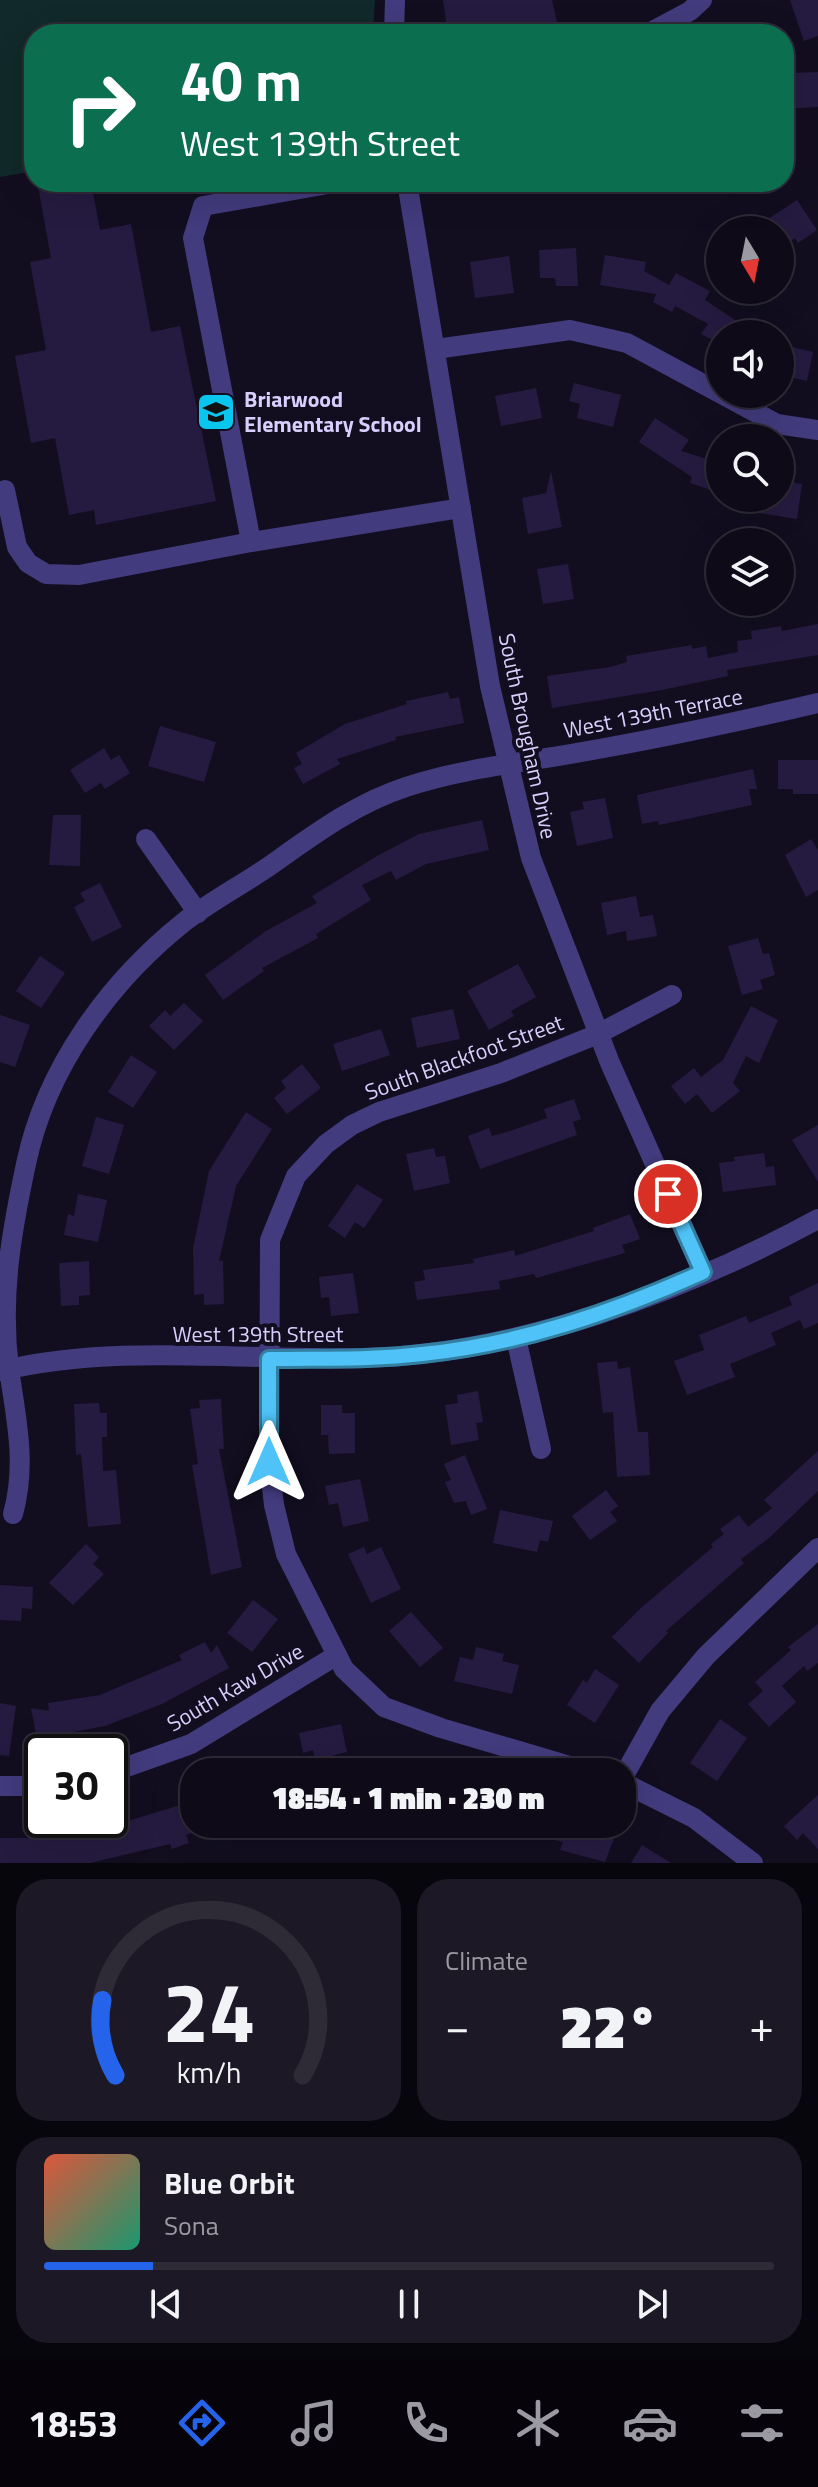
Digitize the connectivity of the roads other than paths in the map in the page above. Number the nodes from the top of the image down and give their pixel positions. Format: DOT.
graph roads {
  1 [pos="395,0"];
  2 [pos="702,0"];
  3 [pos="394,24"];
  4 [pos="663,24"];
  5 [pos="282,192"];
  6 [pos="409,192"];
  7 [pos="436,349"];
  8 [pos="818,430"];
  9 [pos="5,490"];
  10 [pos="461,508"];
  11 [pos="251,542"];
  12 [pos="818,703"];
  13 [pos="509,765"];
  14 [pos="146,839"];
  15 [pos="198,913"];
  16 [pos="672,995"];
  17 [pos="598,1034"];
  18 [pos="818,1219"];
  19 [pos="703,1272"];
  20 [pos="516,1338"];
  21 [pos="269,1359"];
  22 [pos="5,1370"];
  23 [pos="541,1449"];
  24 [pos="13,1514"];
  25 [pos="818,1548"];
  26 [pos="337,1655"];
  27 [pos="543,1758"];
  28 [pos="634,1758"];
  29 [pos="128,1767"];
  30 [pos="0,1786"];
  31 [pos="24,1786"];
  32 [pos="636,1787"];
  33 [pos="753,1863"];
  1 -- 3 [label="street"];
  2 -- 4 [label="street"];
  5 -- 11 [label="street"];
  6 -- 7 [label="street, South Brougham Drive"];
  7 -- 8 [label="street"];
  7 -- 10 [label="street, South Brougham Drive"];
  9 -- 11 [label="street"];
  10 -- 11 [label="street"];
  10 -- 13 [label="street, South Brougham Drive"];
  12 -- 13 [label="street, West 139th Terrace"];
  13 -- 15 [label="street, West 139th Terrace"];
  13 -- 17 [label="street, South Brougham Drive"];
  14 -- 15 [label="street"];
  15 -- 22 [label="street, West 139th Terrace"];
  16 -- 17 [label="street, South Blackfoot Street"];
  17 -- 19 [label="street, South Brougham Drive"];
  17 -- 21 [label="street, South Blackfoot Street"];
  18 -- 19 [label="street, West 139th Street"];
  19 -- 20 [label="street, West 139th Street"];
  20 -- 21 [label="street, West 139th Street"];
  20 -- 23 [label="street"];
  21 -- 22 [label="street, West 139th Street"];
  21 -- 26 [label="street, South Blackfoot Street"];
  22 -- 24 [label="street, West 139th Terrace"];
  25 -- 28 [label="street"];
  26 -- 27 [label="street, South Blackfoot Street"];
  26 -- 29 [label="street, South Kaw Drive"];
  30 -- 31 [label="street"];
  32 -- 33 [label="street"];
}
